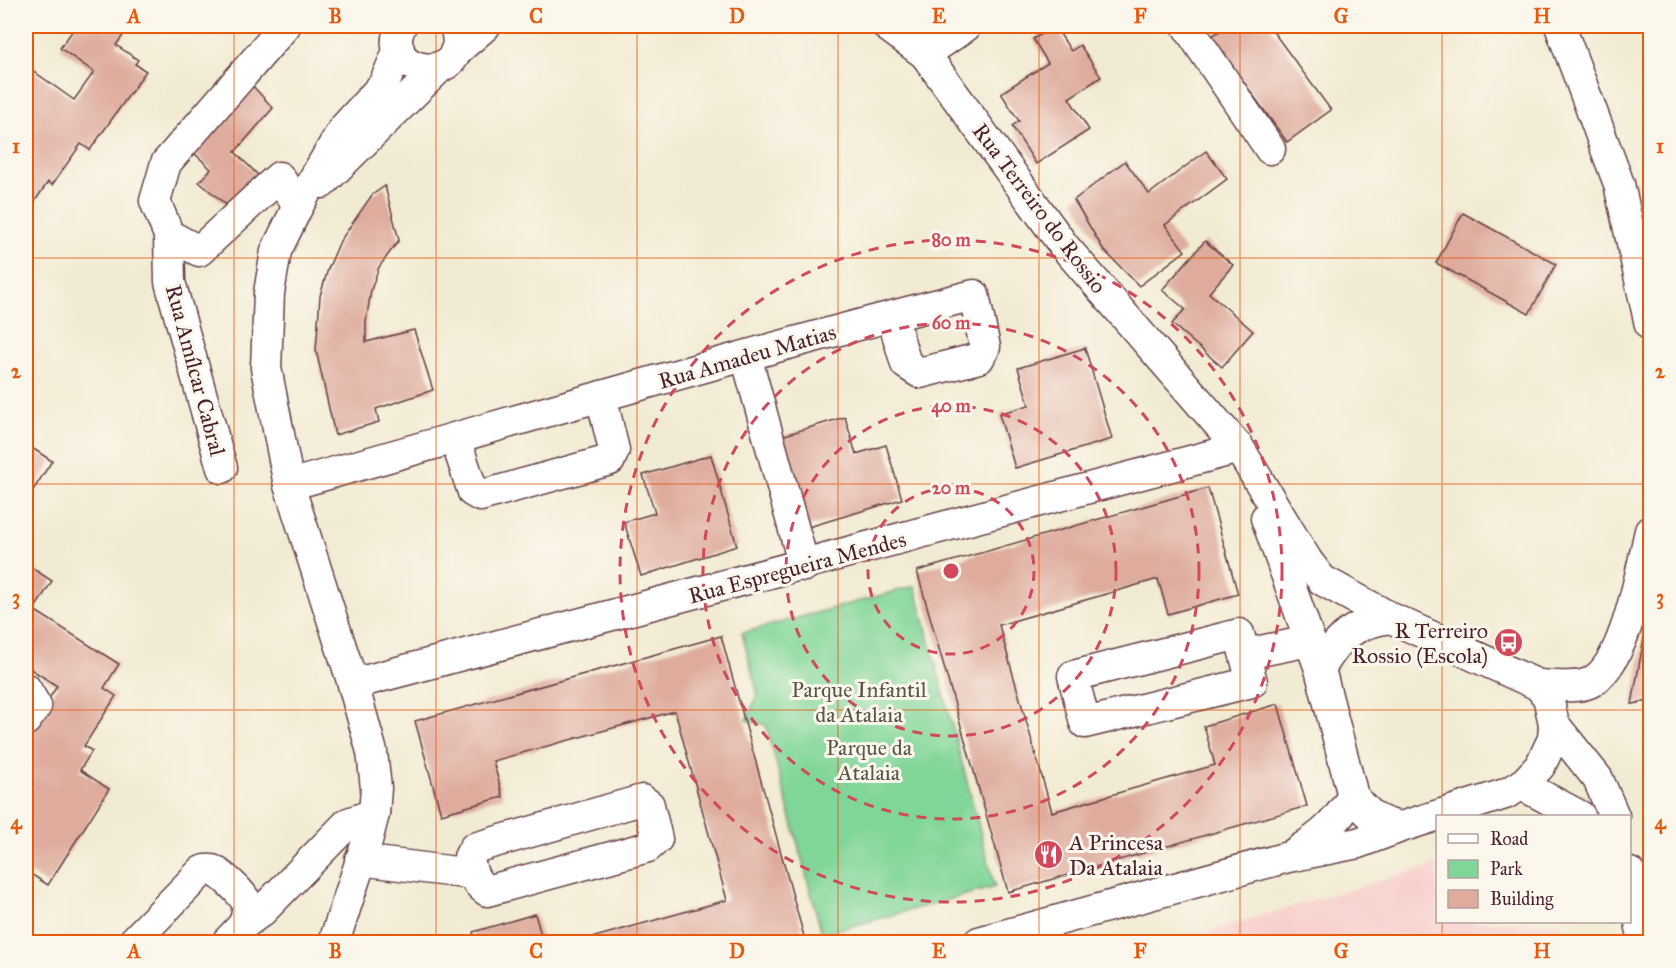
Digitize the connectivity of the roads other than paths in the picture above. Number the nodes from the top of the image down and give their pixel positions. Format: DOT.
graph roads {
  1 [pos="285,26"];
  2 [pos="485,26"];
  3 [pos="887,26"];
  4 [pos="966,26"];
  5 [pos="1187,26"];
  6 [pos="1560,26"];
  7 [pos="395,35"];
  8 [pos="450,48"];
  9 [pos="925,54"];
  10 [pos="1270,149"];
  11 [pos="298,206"];
  12 [pos="169,235"];
  13 [pos="892,316"];
  14 [pos="1650,325"];
  15 [pos="746,356"];
  16 [pos="601,396"];
  17 [pos="455,438"];
  18 [pos="1239,448"];
  19 [pos="222,468"];
  20 [pos="289,485"];
  21 [pos="1650,531"];
  22 [pos="804,566"];
  23 [pos="1391,618"];
  24 [pos="1309,641"];
  25 [pos="1245,654"];
  26 [pos="1320,669"];
  27 [pos="353,684"];
  28 [pos="1538,685"];
  29 [pos="26,689"];
  30 [pos="26,720"];
  31 [pos="1554,724"];
  32 [pos="1522,785"];
  33 [pos="1353,796"];
  34 [pos="374,814"];
  35 [pos="1439,815"];
  36 [pos="1578,815"];
  37 [pos="1614,815"];
  38 [pos="1436,816"];
  39 [pos="1401,827"];
  40 [pos="1288,857"];
  41 [pos="360,860"];
  42 [pos="472,874"];
  43 [pos="1631,882"];
  44 [pos="236,933"];
  45 [pos="133,942"];
  46 [pos="334,942"];
  47 [pos="979,942"];
  48 [pos="1644,942"];
  1 -- 12 [label="street, Rua Amílcar Cabral"];
  2 -- 8 [label="street"];
  3 -- 9 [label="street, Rua Terreiro do Rossio"];
  4 -- 9 [label="street"];
  5 -- 10 [label="street"];
  6 -- 14 [label="street"];
  7 -- 8 [label="street"];
  7 -- 11 [label="street"];
  8 -- 11 [label="street"];
  9 -- 18 [label="street, Rua Terreiro do Rossio"];
  11 -- 12 [label="street, Rua Amílcar Cabral"];
  11 -- 20 [label="street"];
  12 -- 19 [label="street, Rua Amílcar Cabral"];
  13 -- 13 [label="street, Rua Amadeu Matias"];
  13 -- 15 [label="street, Rua Amadeu Matias"];
  15 -- 16 [label="street, Rua Amadeu Matias"];
  15 -- 22 [label="street"];
  16 -- 17 [label="street, Rua Amadeu Matias"];
  16 -- 17 [label="street"];
  17 -- 20 [label="street, Rua Amadeu Matias"];
  18 -- 22 [label="street, Rua Espregueira Mendes"];
  18 -- 23 [label="street, Rua Terreiro do Rossio"];
  18 -- 24 [label="street, Rua Terreiro do Rossio"];
  20 -- 27 [label="street"];
  21 -- 28 [label="street"];
  22 -- 27 [label="street, Rua Espregueira Mendes"];
  23 -- 26 [label="street"];
  23 -- 28 [label="street, Rua Terreiro do Rossio"];
  24 -- 25 [label="street"];
  24 -- 26 [label="street, Rua Terreiro do Rossio"];
  25 -- 25 [label="street"];
  26 -- 33 [label="street, Rua Terreiro do Rossio"];
  27 -- 34 [label="street"];
  28 -- 31 [label="street"];
  29 -- 30 [label="street"];
  31 -- 32 [label="street"];
  31 -- 37 [label="street"];
  32 -- 35 [label="street"];
  32 -- 36 [label="street"];
  33 -- 39 [label="street"];
  33 -- 40 [label="street"];
  34 -- 41 [label="street"];
  34 -- 44 [label="street"];
  38 -- 39 [label="street"];
  39 -- 40 [label="street"];
  40 -- 47 [label="street"];
  41 -- 42 [label="street"];
  41 -- 46 [label="street"];
  42 -- 42 [label="street"];
  43 -- 48 [label="street"];
  44 -- 45 [label="street"];
}
